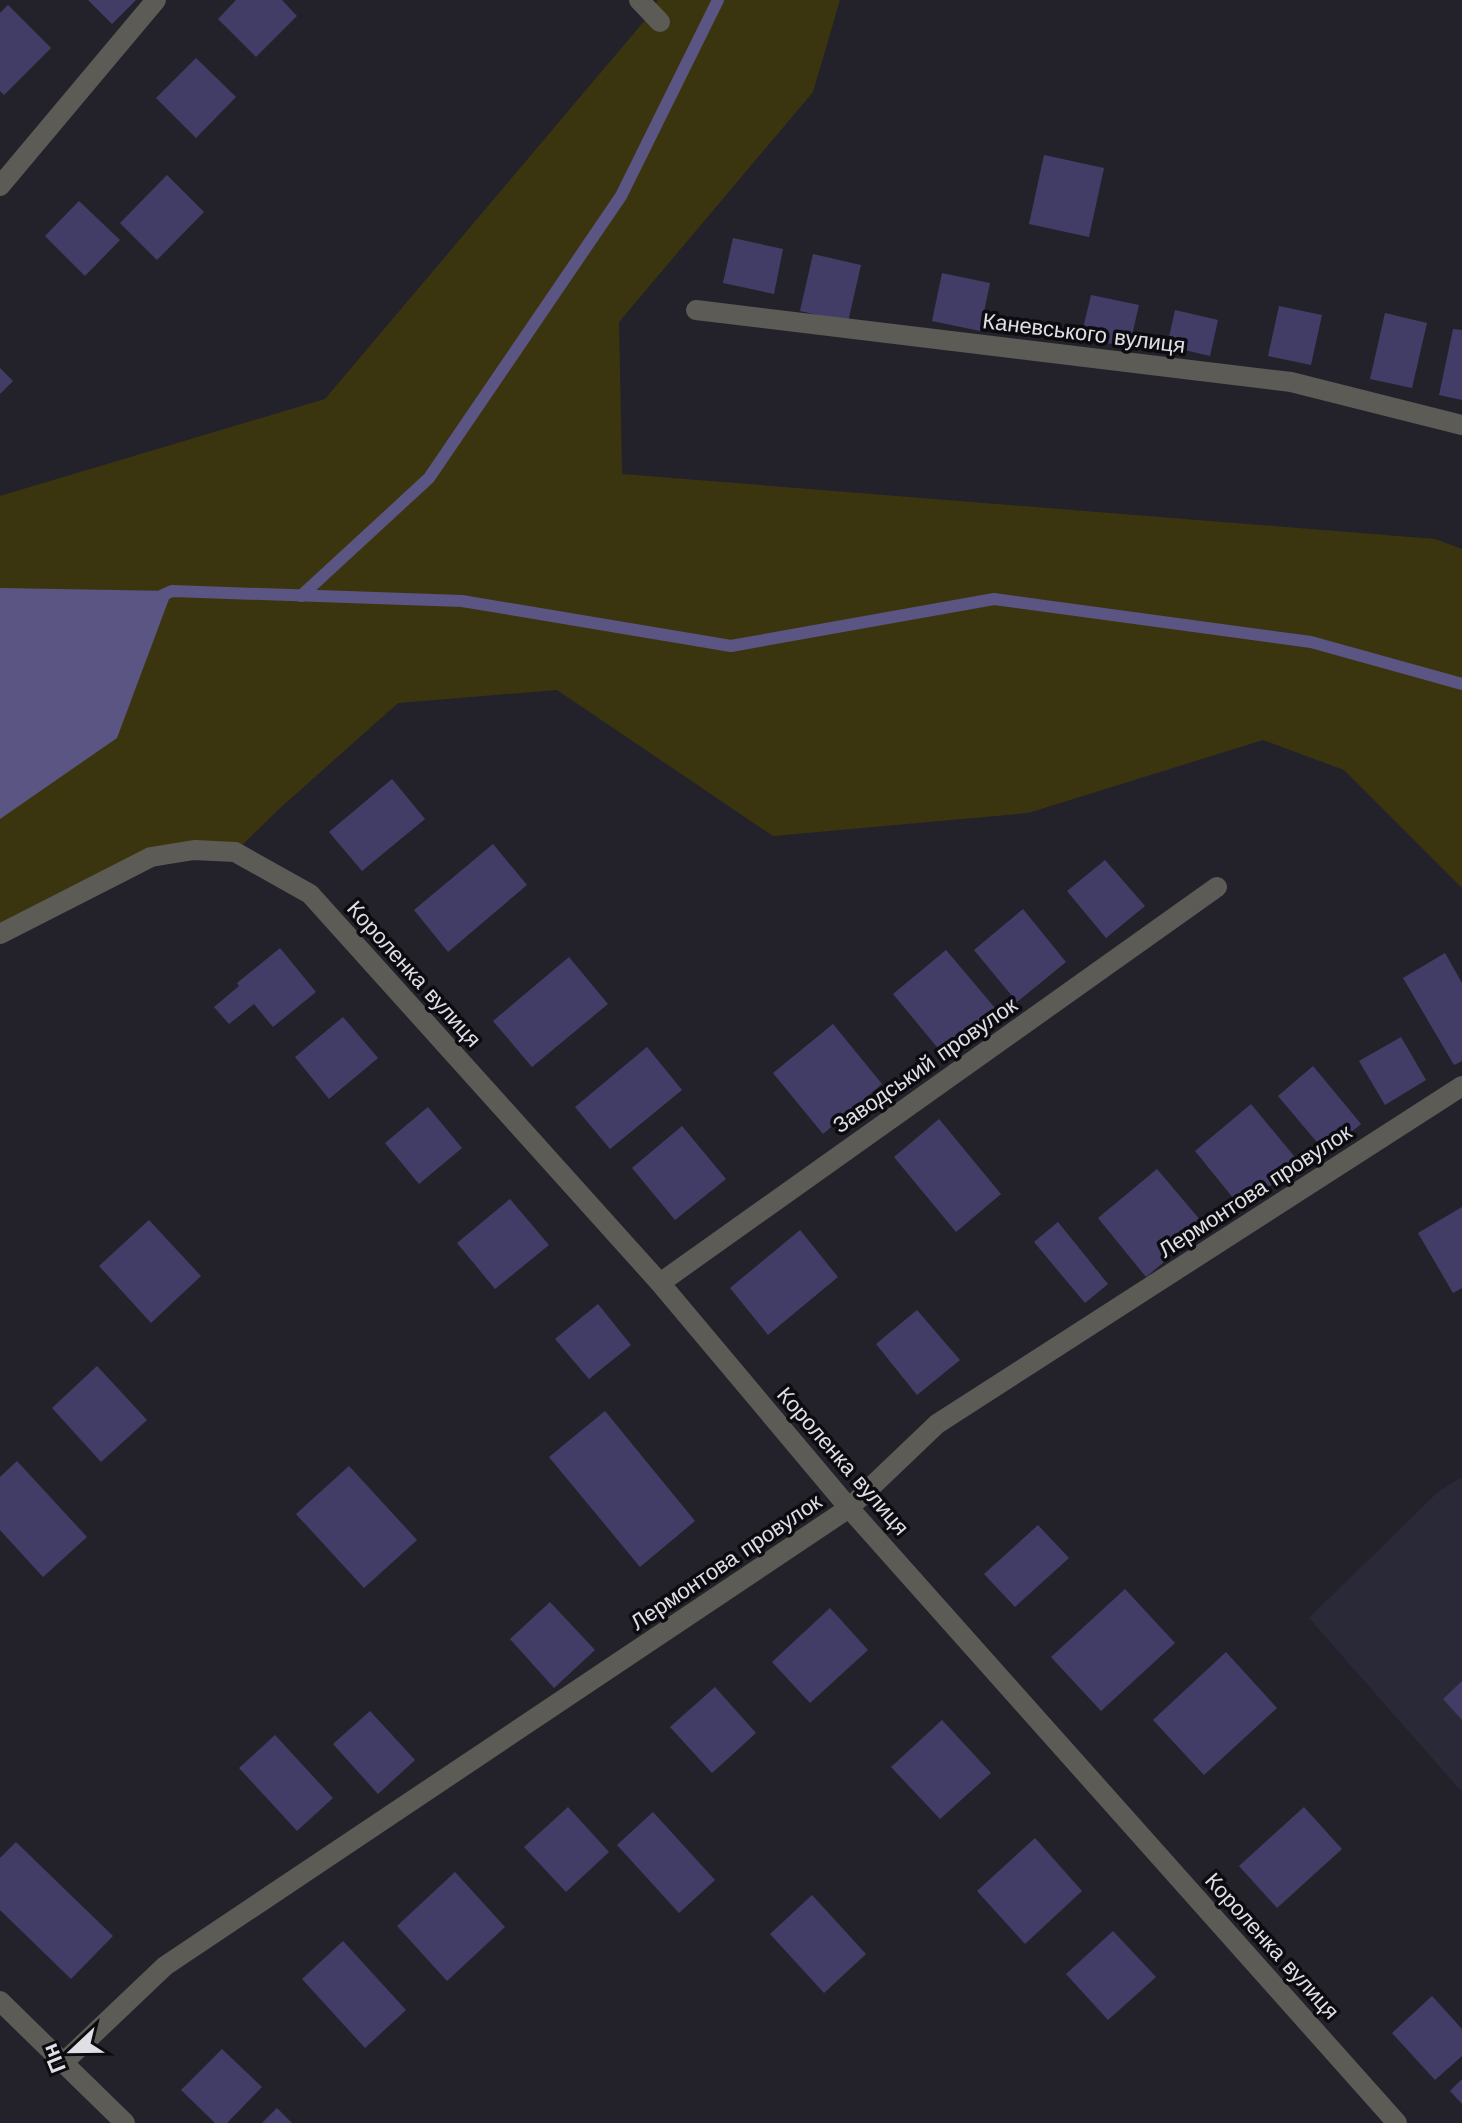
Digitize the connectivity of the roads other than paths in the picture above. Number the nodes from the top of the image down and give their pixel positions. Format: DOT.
graph roads {
  1 [pos="156,0"];
  2 [pos="639,0"];
  3 [pos="660,22"];
  4 [pos="0,186"];
  5 [pos="696,310"];
  6 [pos="1462,425"];
  7 [pos="1217,887"];
  8 [pos="0,934"];
  9 [pos="1462,1086"];
  10 [pos="660,1283"];
  11 [pos="849,1508"];
  12 [pos="0,2001"];
  13 [pos="64,2062"];
  14 [pos="125,2123"];
  15 [pos="1397,2123"];
  1 -- 4 [label="street"];
  2 -- 3 [label="street"];
  5 -- 6 [label="street, Каневського вулиця"];
  7 -- 10 [label="street, Заводський провулок"];
  8 -- 10 [label="street, Короленка вулиця"];
  9 -- 11 [label="street, Лермонтова провулок"];
  10 -- 11 [label="street, Короленка вулиця"];
  11 -- 13 [label="street, Лермонтова провулок"];
  11 -- 15 [label="street, Короленка вулиця"];
  12 -- 13 [label="street"];
  13 -- 14 [label="street"];
}
